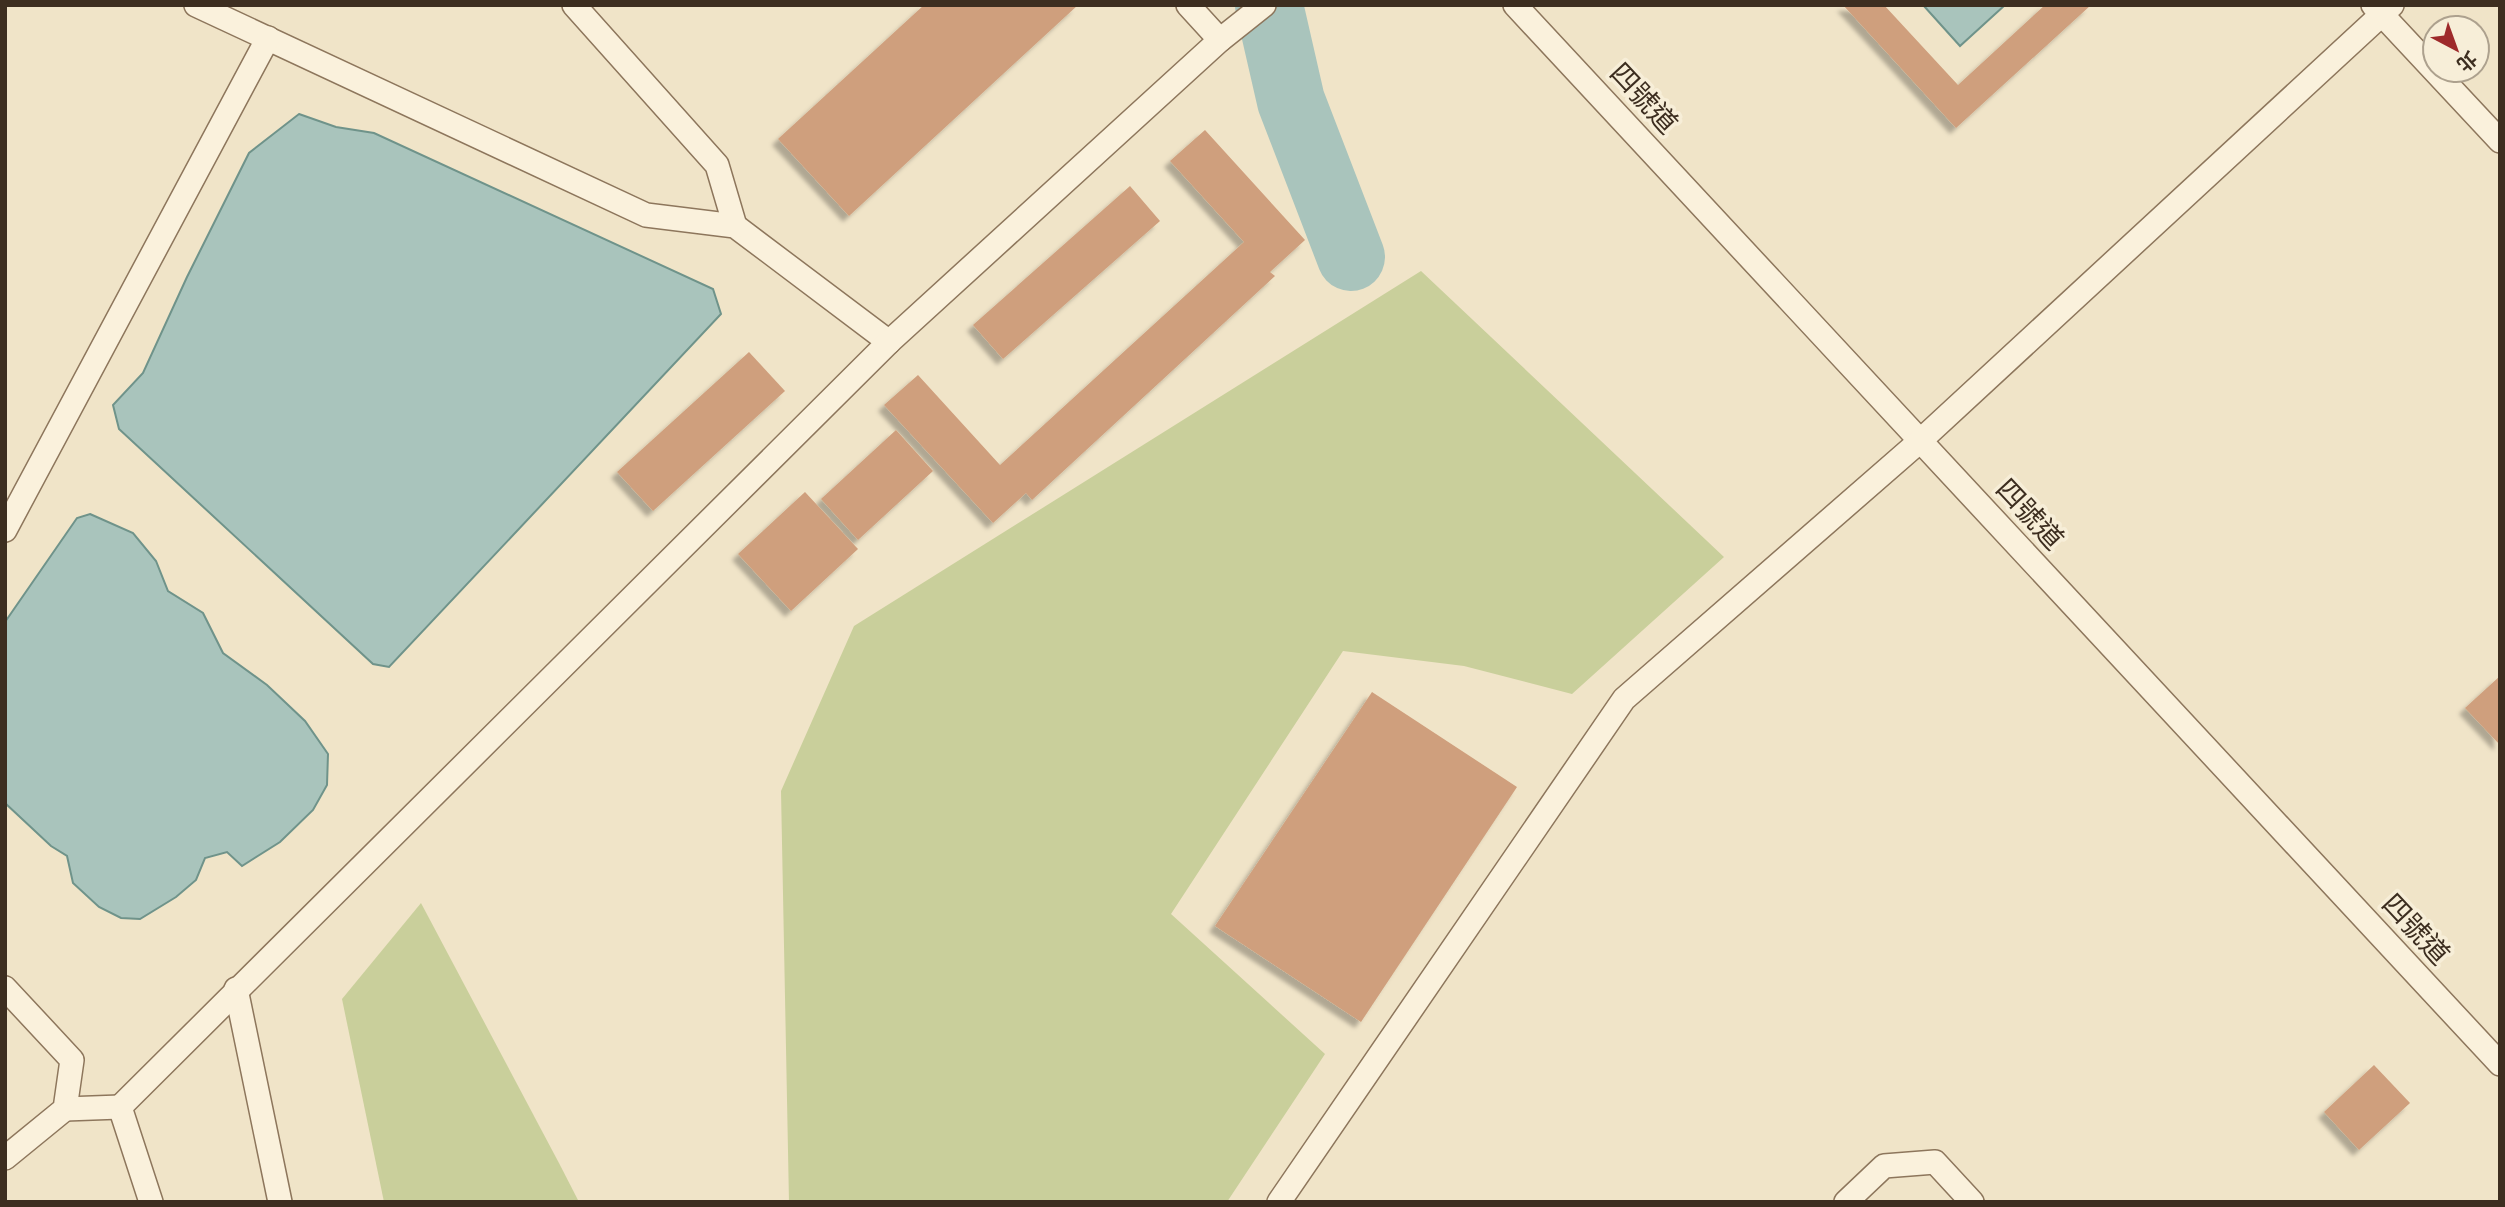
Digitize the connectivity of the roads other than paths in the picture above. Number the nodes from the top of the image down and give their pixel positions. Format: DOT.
graph roads {
  1 [pos="196,5"];
  2 [pos="574,5"];
  3 [pos="1188,5"];
  4 [pos="1264,5"];
  5 [pos="1515,5"];
  6 [pos="2382,8"];
  7 [pos="268,38"];
  8 [pos="1220,40"];
  9 [pos="2500,141"];
  10 [pos="735,226"];
  11 [pos="889,342"];
  12 [pos="1920,440"];
  13 [pos="5,530"];
  14 [pos="5,988"];
  15 [pos="236,989"];
  16 [pos="2500,1064"];
  17 [pos="120,1107"];
  18 [pos="65,1109"];
  19 [pos="5,1158"];
  20 [pos="151,1202"];
  21 [pos="280,1202"];
  22 [pos="1279,1202"];
  23 [pos="1846,1202"];
  24 [pos="1972,1202"];
  1 -- 7 [label="lane"];
  2 -- 10 [label="lane"];
  3 -- 8 [label="lane"];
  4 -- 8 [label="lane"];
  5 -- 12 [label="lane, 四號道"];
  6 -- 9 [label="lane"];
  6 -- 12 [label="lane"];
  7 -- 10 [label="lane"];
  7 -- 13 [label="lane"];
  8 -- 11 [label="lane"];
  10 -- 11 [label="lane"];
  11 -- 15 [label="lane"];
  12 -- 16 [label="lane, 四號道"];
  12 -- 22 [label="lane"];
  14 -- 18 [label="lane"];
  15 -- 17 [label="lane"];
  15 -- 21 [label="lane"];
  17 -- 18 [label="lane"];
  17 -- 20 [label="lane"];
  18 -- 19 [label="lane"];
  23 -- 24 [label="lane"];
}
